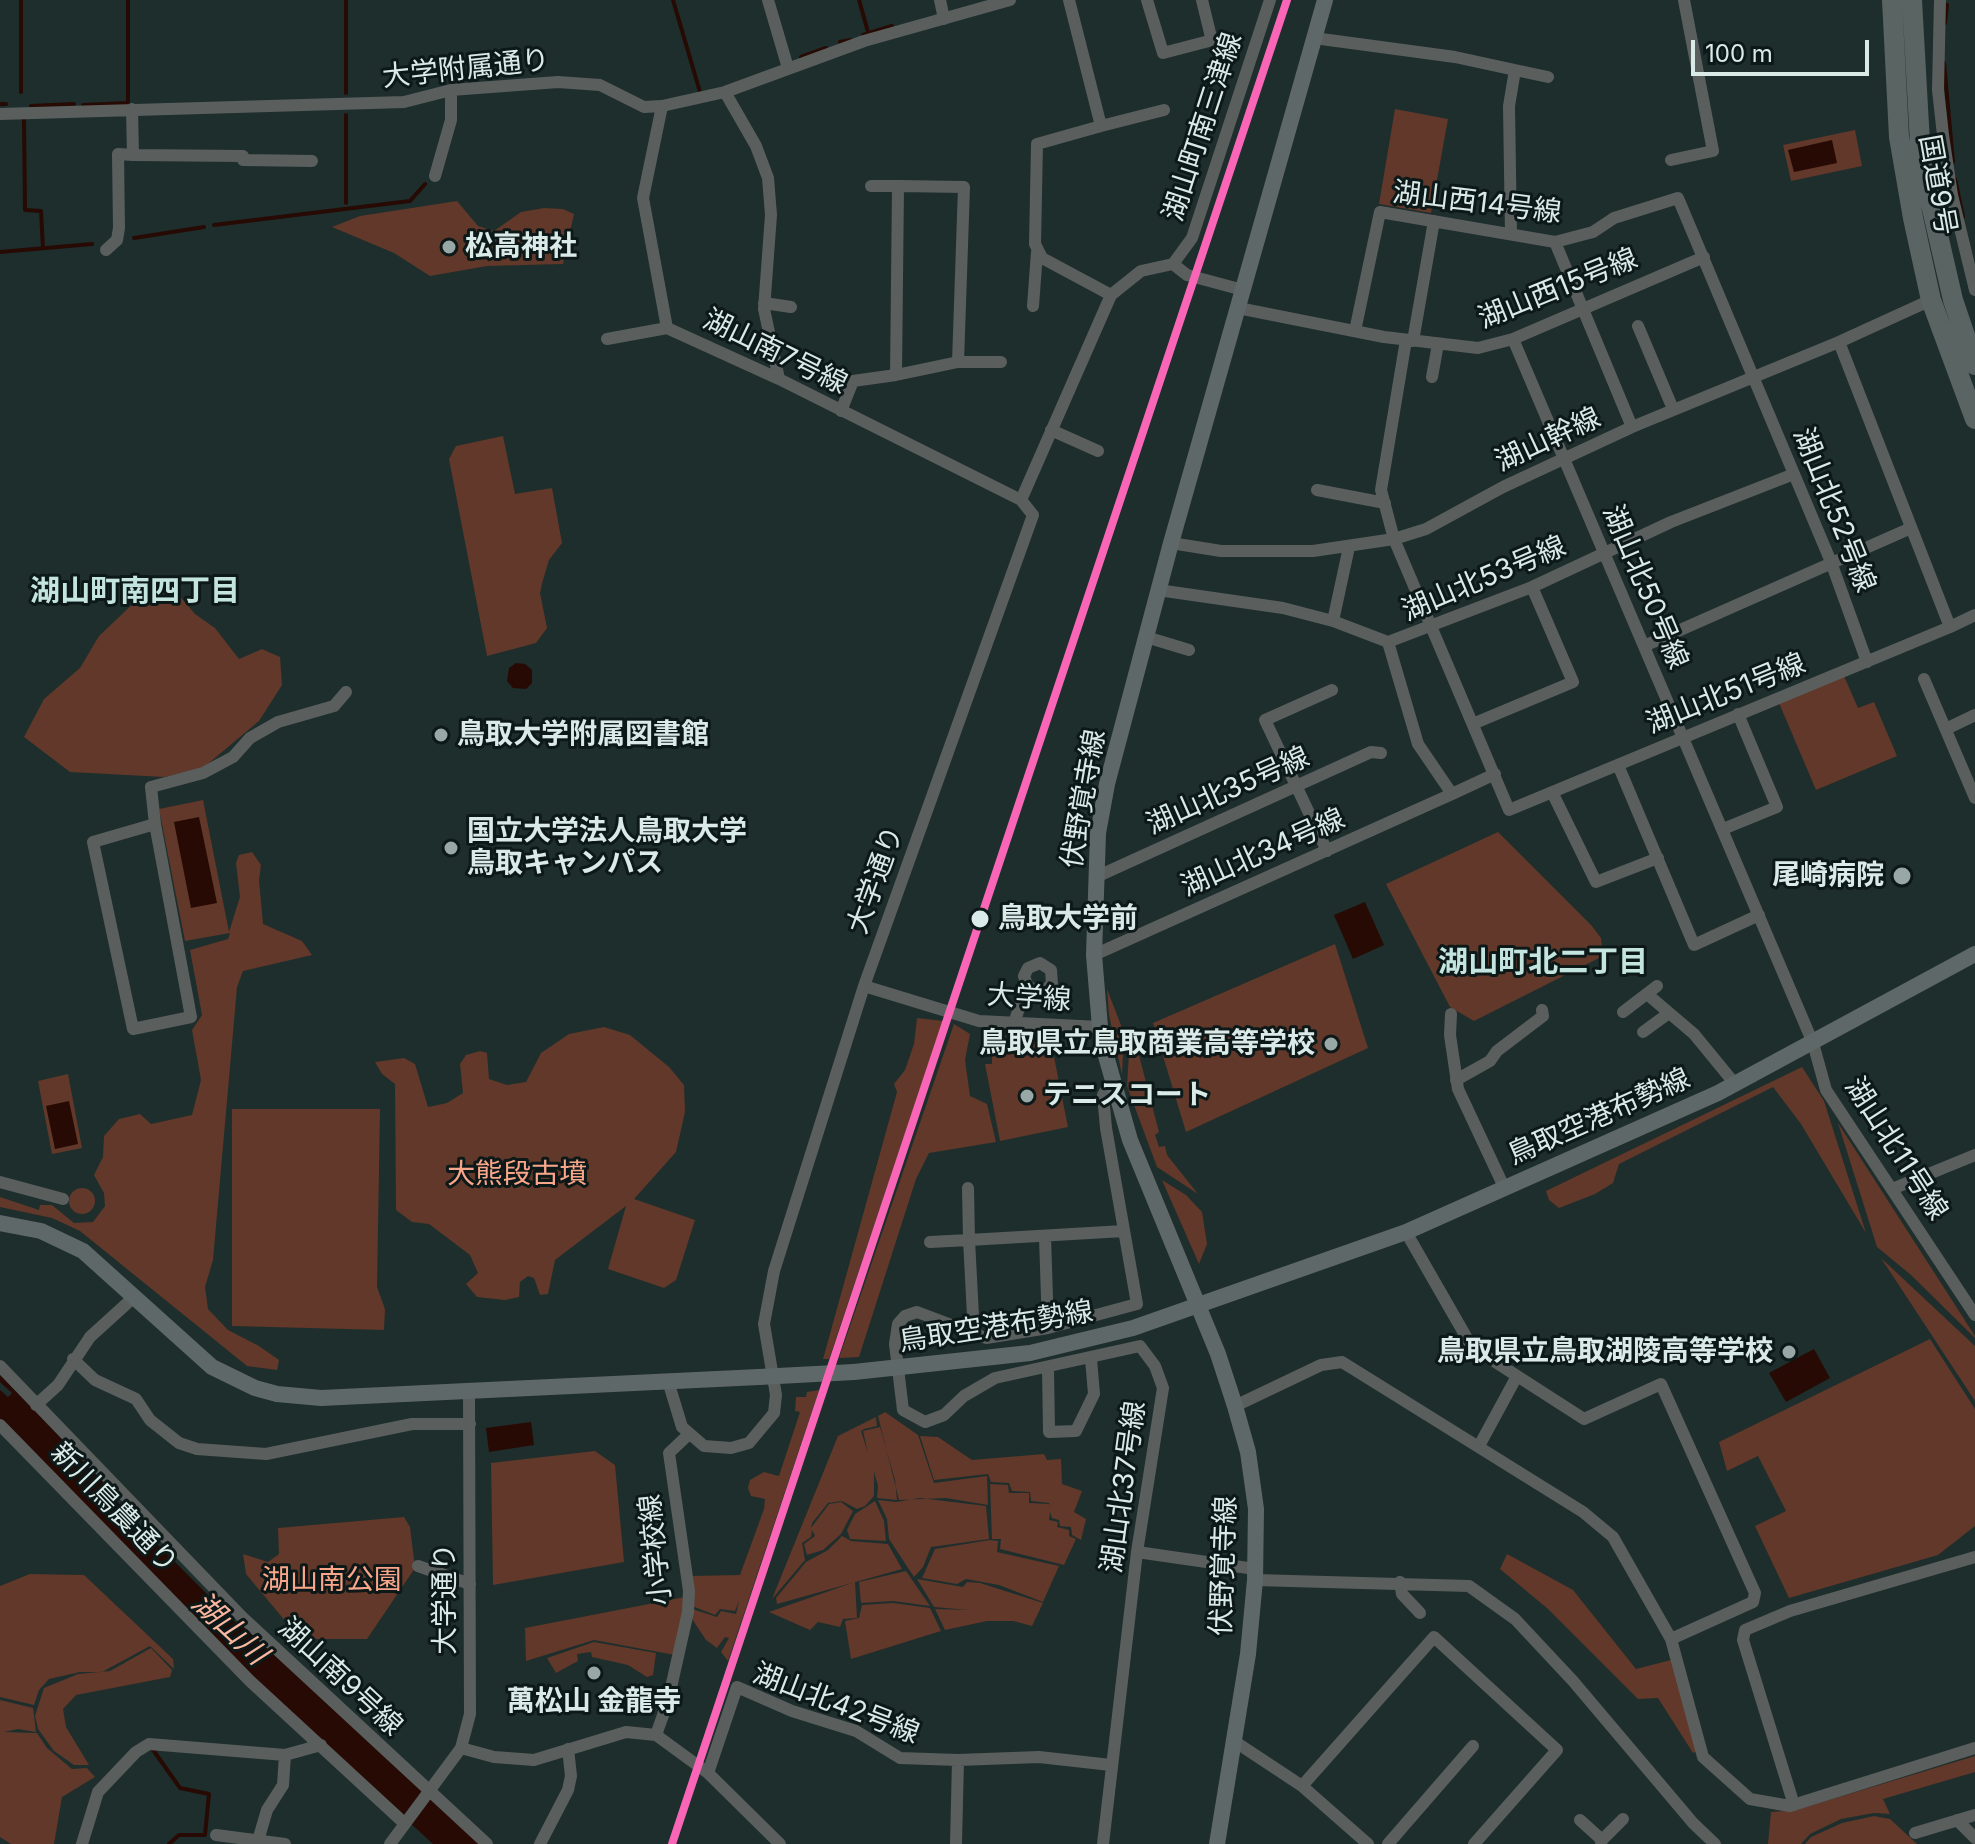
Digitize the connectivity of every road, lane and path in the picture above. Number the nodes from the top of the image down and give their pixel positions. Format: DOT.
graph roads {
  1 [pos="768,0"];
  2 [pos="940,0"];
  3 [pos="1010,0"];
  4 [pos="1069,0"];
  5 [pos="1147,0"];
  6 [pos="1202,0"];
  7 [pos="1270,0"];
  8 [pos="1325,0"];
  9 [pos="1684,0"];
  10 [pos="1892,0"];
  11 [pos="1912,0"];
  12 [pos="1940,0"];
  13 [pos="944,19"];
  14 [pos="1314,38"];
  15 [pos="788,68"];
  16 [pos="1515,70"];
  17 [pos="1548,77"];
  18 [pos="451,90"];
  19 [pos="725,92"];
  20 [pos="662,106"];
  21 [pos="132,109"];
  22 [pos="1164,110"];
  23 [pos="0,114"];
  24 [pos="1101,126"];
  25 [pos="133,155"];
  26 [pos="1671,160"];
  27 [pos="312,161"];
  28 [pos="435,176"];
  29 [pos="871,186"];
  30 [pos="898,186"];
  31 [pos="1434,221"];
  32 [pos="1511,234"];
  33 [pos="1555,242"];
  34 [pos="106,250"];
  35 [pos="1037,252"];
  36 [pos="1704,257"];
  37 [pos="1173,264"];
  38 [pos="1975,289"];
  39 [pos="1243,290"];
  40 [pos="1111,295"];
  41 [pos="1931,300"];
  42 [pos="764,303"];
  43 [pos="1033,306"];
  44 [pos="791,307"];
  45 [pos="1582,307"];
  46 [pos="1238,308"];
  47 [pos="1638,326"];
  48 [pos="667,328"];
  49 [pos="1355,331"];
  50 [pos="607,339"];
  51 [pos="1513,339"];
  52 [pos="1410,340"];
  53 [pos="1839,342"];
  54 [pos="1438,344"];
  55 [pos="958,362"];
  56 [pos="1001,362"];
  57 [pos="1975,365"];
  58 [pos="896,375"];
  59 [pos="1754,376"];
  60 [pos="1432,377"];
  61 [pos="779,379"];
  62 [pos="1673,409"];
  63 [pos="841,411"];
  64 [pos="1975,419"];
  65 [pos="1632,427"];
  66 [pos="1051,430"];
  67 [pos="1098,451"];
  68 [pos="1564,458"];
  69 [pos="1794,474"];
  70 [pos="1317,490"];
  71 [pos="1021,500"];
  72 [pos="1385,503"];
  73 [pos="1911,528"];
  74 [pos="1394,539"];
  75 [pos="1171,543"];
  76 [pos="1349,547"];
  77 [pos="1606,553"];
  78 [pos="1831,562"];
  79 [pos="1532,587"];
  80 [pos="1158,590"];
  81 [pos="1975,615"];
  82 [pos="1333,621"];
  83 [pos="1433,625"];
  84 [pos="1950,627"];
  85 [pos="1146,637"];
  86 [pos="1388,642"];
  87 [pos="1644,646"];
  88 [pos="1189,650"];
  89 [pos="1867,662"];
  90 [pos="1924,679"];
  91 [pos="1332,690"];
  92 [pos="346,692"];
  93 [pos="1738,714"];
  94 [pos="1975,715"];
  95 [pos="1475,723"];
  96 [pos="1946,729"];
  97 [pos="1683,737"];
  98 [pos="1381,753"];
  99 [pos="1618,765"];
  100 [pos="1495,774"];
  101 [pos="1296,787"];
  102 [pos="1552,792"];
  103 [pos="1452,794"];
  104 [pos="1975,798"];
  105 [pos="155,824"];
  106 [pos="1723,829"];
  107 [pos="1327,851"];
  108 [pos="1658,858"];
  109 [pos="1096,877"];
  110 [pos="1759,915"];
  111 [pos="1975,954"];
  112 [pos="1094,955"];
  113 [pos="1027,985"];
  114 [pos="864,986"];
  115 [pos="1542,1010"];
  116 [pos="1623,1012"];
  117 [pos="1669,1013"];
  118 [pos="1451,1014"];
  119 [pos="1014,1023"];
  120 [pos="1100,1027"];
  121 [pos="1643,1032"];
  122 [pos="1813,1043"];
  123 [pos="1112,1080"];
  124 [pos="1456,1080"];
  125 [pos="1735,1084"];
  126 [pos="1975,1155"];
  127 [pos="0,1182"];
  128 [pos="1504,1187"];
  129 [pos="968,1188"];
  130 [pos="1892,1189"];
  131 [pos="63,1199"];
  132 [pos="0,1223"];
  133 [pos="1124,1231"];
  134 [pos="1406,1232"];
  135 [pos="1045,1237"];
  136 [pos="969,1240"];
  137 [pos="930,1242"];
  138 [pos="134,1297"];
  139 [pos="1198,1305"];
  140 [pos="1975,1315"];
  141 [pos="1048,1328"];
  142 [pos="974,1335"];
  143 [pos="73,1359"];
  144 [pos="1091,1359"];
  145 [pos="0,1366"];
  146 [pos="1048,1368"];
  147 [pos="896,1370"];
  148 [pos="1517,1376"];
  149 [pos="668,1381"];
  150 [pos="469,1391"];
  151 [pos="36,1405"];
  152 [pos="1235,1406"];
  153 [pos="470,1424"];
  154 [pos="0,1425"];
  155 [pos="688,1435"];
  156 [pos="1479,1446"];
  157 [pos="1137,1552"];
  158 [pos="1975,1557"];
  159 [pos="418,1566"];
  160 [pos="1255,1574"];
  161 [pos="1400,1582"];
  162 [pos="470,1584"];
  163 [pos="1420,1613"];
  164 [pos="1671,1639"];
  165 [pos="656,1735"];
  166 [pos="1234,1741"];
  167 [pos="321,1745"];
  168 [pos="1473,1746"];
  169 [pos="461,1748"];
  170 [pos="1975,1748"];
  171 [pos="568,1749"];
  172 [pos="285,1755"];
  173 [pos="958,1760"];
  174 [pos="1111,1765"];
  175 [pos="708,1773"];
  176 [pos="1302,1786"];
  177 [pos="427,1791"];
  178 [pos="1794,1805"];
  179 [pos="1975,1815"];
  180 [pos="1623,1819"];
  181 [pos="1580,1820"];
  182 [pos="1957,1820"];
  183 [pos="404,1821"];
  184 [pos="1915,1833"];
  185 [pos="216,1835"];
  186 [pos="1975,1838"];
  187 [pos="258,1842"];
  188 [pos="1602,1842"];
  189 [pos="82,1844"];
  190 [pos="285,1844"];
  191 [pos="390,1844"];
  192 [pos="487,1844"];
  193 [pos="540,1844"];
  194 [pos="780,1844"];
  195 [pos="956,1844"];
  196 [pos="1103,1844"];
  197 [pos="1217,1844"];
  198 [pos="1368,1844"];
  199 [pos="1388,1844"];
  200 [pos="1474,1844"];
  201 [pos="1715,1844"];
  1 -- 15 [label="street"];
  2 -- 13 [label="street"];
  3 -- 13 [label="street, 大学附属通り"];
  4 -- 24 [label="street"];
  5 -- 6 [label="street"];
  7 -- 37 [label="street, 湖山町南三津線"];
  8 -- 14 [label="main road, 伏野覚寺線"];
  9 -- 26 [label="street"];
  10 -- 41 [label="highway, 国道9号"];
  11 -- 57 [label="highway, 国道9号"];
  12 -- 38 [label="street"];
  13 -- 15 [label="street, 大学附属通り"];
  14 -- 16 [label="street"];
  14 -- 39 [label="main road, 伏野覚寺線"];
  15 -- 19 [label="street, 大学附属通り"];
  16 -- 17 [label="street"];
  16 -- 32 [label="street"];
  18 -- 20 [label="street, 大学附属通り"];
  18 -- 21 [label="street, 大学附属通り"];
  18 -- 28 [label="street"];
  19 -- 20 [label="street, 大学附属通り"];
  19 -- 42 [label="street"];
  20 -- 48 [label="street, 湖山南7号線"];
  21 -- 23 [label="street, 大学附属通り"];
  21 -- 25 [label="street"];
  22 -- 24 [label="street"];
  24 -- 35 [label="street"];
  25 -- 27 [label="street"];
  25 -- 34 [label="street"];
  29 -- 30 [label="street"];
  30 -- 55 [label="street"];
  30 -- 58 [label="street"];
  31 -- 32 [label="street, 湖山西14号線"];
  31 -- 49 [label="street, 湖山西14号線"];
  31 -- 52 [label="street, 湖山北51号線"];
  32 -- 33 [label="street, 湖山西14号線"];
  33 -- 36 [label="street, 湖山西14号線"];
  33 -- 45 [label="street"];
  35 -- 40 [label="street"];
  35 -- 43 [label="street"];
  36 -- 45 [label="street, 湖山西15号線"];
  36 -- 59 [label="street, 湖山西14号線"];
  37 -- 39 [label="street"];
  37 -- 40 [label="street"];
  39 -- 46 [label="main road, 伏野覚寺線"];
  40 -- 66 [label="street"];
  41 -- 53 [label="street, 湖山幹線"];
  41 -- 64 [label="highway, 国道9号"];
  42 -- 44 [label="street"];
  42 -- 61 [label="street"];
  45 -- 51 [label="street, 湖山西15号線"];
  45 -- 65 [label="street"];
  46 -- 49 [label="street, 湖山西15号線"];
  46 -- 75 [label="main road, 伏野覚寺線"];
  47 -- 62 [label="street"];
  48 -- 50 [label="street"];
  48 -- 61 [label="street, 湖山南7号線"];
  49 -- 52 [label="street, 湖山西15号線"];
  51 -- 54 [label="street, 湖山西15号線"];
  51 -- 68 [label="street, 湖山北50号線"];
  52 -- 54 [label="street, 湖山西15号線"];
  52 -- 72 [label="street, 湖山北51号線"];
  53 -- 59 [label="street, 湖山幹線"];
  53 -- 73 [label="street"];
  54 -- 60 [label="street"];
  55 -- 56 [label="street"];
  55 -- 58 [label="street"];
  58 -- 63 [label="street"];
  59 -- 62 [label="street, 湖山幹線"];
  59 -- 69 [label="street, 湖山北52号線"];
  61 -- 63 [label="street, 湖山南7号線"];
  62 -- 65 [label="street, 湖山幹線"];
  63 -- 71 [label="street, 湖山南7号線"];
  65 -- 68 [label="street, 湖山幹線"];
  66 -- 67 [label="street"];
  66 -- 71 [label="street"];
  68 -- 74 [label="street, 湖山幹線"];
  68 -- 77 [label="street, 湖山北50号線"];
  69 -- 77 [label="street, 湖山北53号線"];
  69 -- 78 [label="street, 湖山北52号線"];
  70 -- 72 [label="street"];
  71 -- 114 [label="street, 大学通り"];
  72 -- 74 [label="street, 湖山北51号線"];
  73 -- 78 [label="street"];
  73 -- 84 [label="street"];
  74 -- 76 [label="street, 湖山幹線"];
  74 -- 83 [label="street, 湖山北51号線"];
  75 -- 76 [label="street, 湖山幹線"];
  75 -- 80 [label="main road, 伏野覚寺線"];
  76 -- 82 [label="street"];
  77 -- 79 [label="street, 湖山北53号線"];
  77 -- 87 [label="street, 湖山北50号線"];
  78 -- 87 [label="street"];
  78 -- 89 [label="street, 湖山北52号線"];
  79 -- 83 [label="street, 湖山北53号線"];
  79 -- 95 [label="street"];
  80 -- 82 [label="street"];
  80 -- 85 [label="main road, 伏野覚寺線"];
  81 -- 84 [label="street, 湖山北51号線"];
  82 -- 86 [label="street"];
  83 -- 86 [label="street, 湖山北53号線"];
  83 -- 95 [label="street, 湖山北51号線"];
  84 -- 89 [label="street, 湖山北51号線"];
  85 -- 88 [label="street"];
  85 -- 109 [label="main road, 伏野覚寺線"];
  86 -- 103 [label="street, 湖山北53号線"];
  87 -- 97 [label="street, 湖山北50号線"];
  89 -- 93 [label="street, 湖山北51号線"];
  90 -- 96 [label="street"];
  91 -- 101 [label="street"];
  92 -- 105 [label="street"];
  93 -- 97 [label="street, 湖山北51号線"];
  93 -- 106 [label="street"];
  94 -- 96 [label="street"];
  95 -- 100 [label="street, 湖山北51号線"];
  96 -- 104 [label="street"];
  97 -- 99 [label="street, 湖山北51号線"];
  97 -- 106 [label="street, 湖山北50号線"];
  98 -- 101 [label="street, 湖山北35号線"];
  99 -- 102 [label="street, 湖山北51号線"];
  99 -- 108 [label="street"];
  100 -- 102 [label="street, 湖山北51号線"];
  100 -- 103 [label="street"];
  101 -- 107 [label="street"];
  101 -- 109 [label="street, 湖山北35号線"];
  102 -- 108 [label="street"];
  103 -- 107 [label="street, 湖山北34号線"];
  105 -- 105 [label="street"];
  106 -- 110 [label="street, 湖山北50号線"];
  107 -- 112 [label="street, 湖山北34号線"];
  108 -- 110 [label="street"];
  109 -- 112 [label="main road, 伏野覚寺線"];
  110 -- 122 [label="street, 湖山北50号線"];
  111 -- 122 [label="main road, 鳥取空港布勢線"];
  112 -- 120 [label="main road, 伏野覚寺線"];
  113 -- 119 [label="street"];
  114 -- 119 [label="street, 大学線"];
  114 -- 155 [label="street, 大学通り"];
  115 -- 124 [label="street"];
  116 -- 117 [label="street"];
  117 -- 121 [label="street"];
  117 -- 125 [label="street"];
  118 -- 124 [label="street"];
  119 -- 120 [label="street, 大学線"];
  120 -- 123 [label="main road, 伏野覚寺線"];
  122 -- 125 [label="main road, 鳥取空港布勢線"];
  122 -- 130 [label="street, 湖山北11号線"];
  123 -- 133 [label="street, 湖山北37号線"];
  123 -- 139 [label="main road, 伏野覚寺線"];
  124 -- 128 [label="street"];
  125 -- 128 [label="main road, 鳥取空港布勢線"];
  126 -- 130 [label="street"];
  127 -- 131 [label="street"];
  128 -- 134 [label="main road, 鳥取空港布勢線"];
  129 -- 136 [label="street"];
  130 -- 140 [label="street, 湖山北11号線"];
  132 -- 138 [label="main road, 鳥取空港布勢線"];
  133 -- 135 [label="street"];
  133 -- 141 [label="street, 湖山北37号線"];
  134 -- 139 [label="main road, 鳥取空港布勢線"];
  134 -- 148 [label="street"];
  135 -- 136 [label="street"];
  135 -- 141 [label="street"];
  136 -- 137 [label="street"];
  136 -- 142 [label="street"];
  138 -- 143 [label="street"];
  138 -- 150 [label="main road, 鳥取空港布勢線"];
  139 -- 147 [label="main road, 鳥取空港布勢線"];
  139 -- 152 [label="main road, 伏野覚寺線"];
  141 -- 142 [label="street, 湖山北37号線"];
  142 -- 147 [label="street, 湖山北37号線"];
  143 -- 151 [label="street"];
  143 -- 153 [label="street"];
  144 -- 146 [label="street, 湖山北37号線"];
  144 -- 146 [label="street"];
  144 -- 157 [label="street, 湖山北37号線"];
  145 -- 151 [label="street, 湖山南9号線"];
  146 -- 147 [label="street, 湖山北37号線"];
  147 -- 149 [label="main road, 鳥取空港布勢線, bridge"];
  148 -- 156 [label="street"];
  148 -- 164 [label="street"];
  149 -- 150 [label="main road, 鳥取空港布勢線"];
  149 -- 155 [label="street"];
  150 -- 153 [label="street, 大学通り"];
  151 -- 177 [label="street, 湖山南9号線"];
  152 -- 156 [label="street"];
  152 -- 160 [label="main road, 伏野覚寺線"];
  153 -- 162 [label="street, 大学通り"];
  154 -- 167 [label="street, 新川鳥農通り"];
  155 -- 165 [label="street, 小学校線"];
  156 -- 164 [label="street"];
  157 -- 160 [label="street"];
  157 -- 174 [label="street, 湖山北37号線"];
  158 -- 178 [label="street"];
  159 -- 162 [label="street"];
  160 -- 161 [label="street"];
  160 -- 166 [label="main road, 伏野覚寺線"];
  161 -- 163 [label="street"];
  161 -- 201 [label="street"];
  162 -- 169 [label="street, 大学通り"];
  164 -- 178 [label="street"];
  165 -- 171 [label="street"];
  165 -- 175 [label="street"];
  166 -- 176 [label="street"];
  166 -- 197 [label="main road, 伏野覚寺線"];
  167 -- 172 [label="street"];
  167 -- 183 [label="street, 新川鳥農通り"];
  168 -- 199 [label="street"];
  169 -- 171 [label="street"];
  169 -- 177 [label="street, 大学通り"];
  170 -- 178 [label="street"];
  171 -- 193 [label="street"];
  172 -- 187 [label="street"];
  172 -- 189 [label="street"];
  173 -- 174 [label="street"];
  173 -- 175 [label="street, 湖山北42号線"];
  173 -- 195 [label="street"];
  174 -- 196 [label="street, 湖山北37号線"];
  175 -- 194 [label="street"];
  176 -- 198 [label="street"];
  176 -- 200 [label="street"];
  177 -- 183 [label="street, 大学通り"];
  177 -- 192 [label="street, 湖山南9号線"];
  179 -- 182 [label="street"];
  180 -- 188 [label="street"];
  181 -- 188 [label="street"];
  182 -- 184 [label="street"];
  182 -- 186 [label="street"];
  183 -- 191 [label="street"];
  185 -- 187 [label="street"];
  187 -- 190 [label="street"];
}
